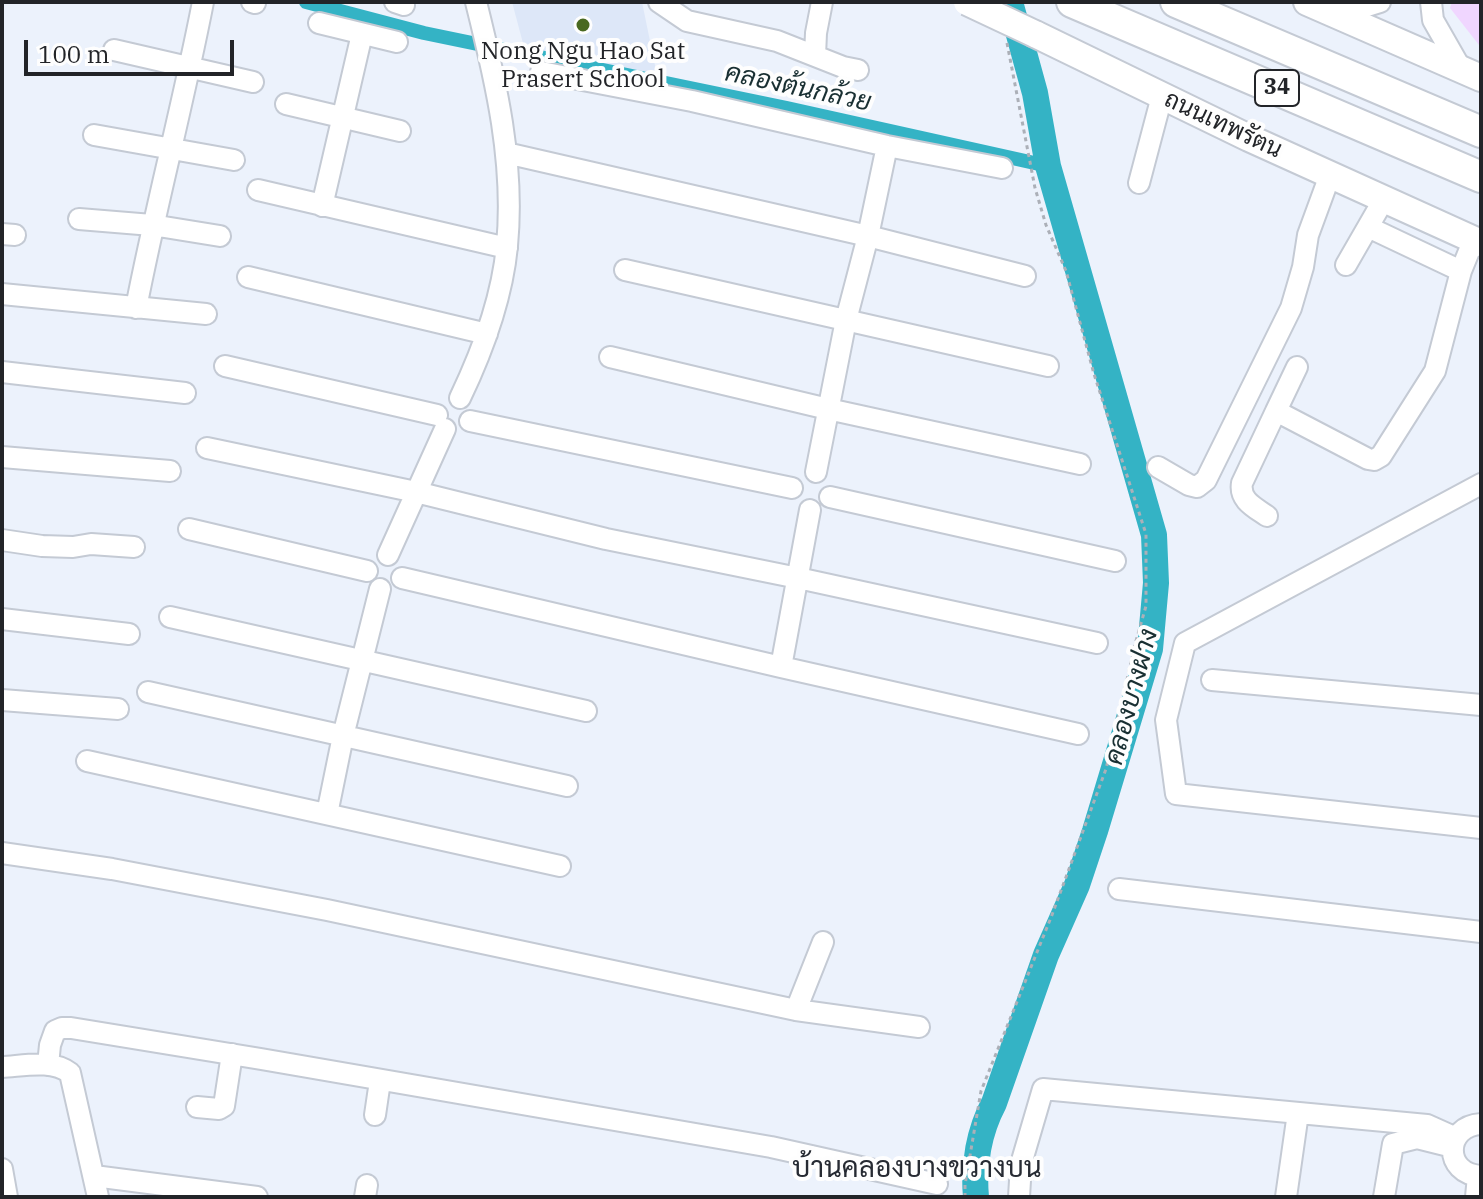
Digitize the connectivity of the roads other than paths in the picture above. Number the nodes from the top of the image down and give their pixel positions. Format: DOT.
graph roads {
  1 [pos="203,2"];
  2 [pos="476,2"];
  3 [pos="659,2"];
  4 [pos="822,2"];
  5 [pos="967,2"];
  6 [pos="1072,2"];
  7 [pos="1106,2"];
  8 [pos="1176,2"];
  9 [pos="1209,2"];
  10 [pos="1307,2"];
  11 [pos="1380,2"];
  12 [pos="1431,2"];
  13 [pos="1338,15"];
  14 [pos="319,23"];
  15 [pos="362,34"];
  16 [pos="397,42"];
  17 [pos="114,50"];
  18 [pos="815,56"];
  19 [pos="190,69"];
  20 [pos="858,70"];
  21 [pos="541,72"];
  22 [pos="1475,72"];
  23 [pos="253,82"];
  24 [pos="1162,96"];
  25 [pos="286,104"];
  26 [pos="342,119"];
  27 [pos="1481,121"];
  28 [pos="400,131"];
  29 [pos="1481,132"];
  30 [pos="94,135"];
  31 [pos="887,146"];
  32 [pos="172,149"];
  33 [pos="506,153"];
  34 [pos="234,160"];
  35 [pos="1481,160"];
  36 [pos="1002,168"];
  37 [pos="1330,175"];
  38 [pos="1481,177"];
  39 [pos="1139,183"];
  40 [pos="258,190"];
  41 [pos="1384,199"];
  42 [pos="322,206"];
  43 [pos="79,219"];
  44 [pos="152,225"];
  45 [pos="1368,227"];
  46 [pos="220,236"];
  47 [pos="868,236"];
  48 [pos="1477,241"];
  49 [pos="507,248"];
  50 [pos="1346,265"];
  51 [pos="625,270"];
  52 [pos="1461,271"];
  53 [pos="1025,276"];
  54 [pos="248,277"];
  55 [pos="2,294"];
  56 [pos="136,308"];
  57 [pos="206,314"];
  58 [pos="846,320"];
  59 [pos="487,334"];
  60 [pos="610,357"];
  61 [pos="225,366"];
  62 [pos="1048,366"];
  63 [pos="1297,367"];
  64 [pos="2,372"];
  65 [pos="185,393"];
  66 [pos="460,398"];
  67 [pos="828,409"];
  68 [pos="1276,411"];
  69 [pos="470,421"];
  70 [pos="441,422"];
  71 [pos="207,448"];
  72 [pos="2,457"];
  73 [pos="1080,464"];
  74 [pos="1158,467"];
  75 [pos="170,471"];
  76 [pos="816,472"];
  77 [pos="1481,484"];
  78 [pos="792,488"];
  79 [pos="416,492"];
  80 [pos="830,497"];
  81 [pos="810,510"];
  82 [pos="1267,516"];
  83 [pos="189,529"];
  84 [pos="2,540"];
  85 [pos="134,547"];
  86 [pos="388,555"];
  87 [pos="1115,561"];
  88 [pos="367,571"];
  89 [pos="402,578"];
  90 [pos="798,578"];
  91 [pos="380,589"];
  92 [pos="170,617"];
  93 [pos="2,619"];
  94 [pos="129,634"];
  95 [pos="1097,643"];
  96 [pos="361,660"];
  97 [pos="781,667"];
  98 [pos="1212,680"];
  99 [pos="148,692"];
  100 [pos="2,700"];
  101 [pos="1481,705"];
  102 [pos="118,709"];
  103 [pos="586,711"];
  104 [pos="1078,734"];
  105 [pos="343,736"];
  106 [pos="87,761"];
  107 [pos="567,786"];
  108 [pos="327,814"];
  109 [pos="1481,828"];
  110 [pos="2,853"];
  111 [pos="560,866"];
  112 [pos="1119,889"];
  113 [pos="1481,932"];
  114 [pos="823,942"];
  115 [pos="796,1010"];
  116 [pos="919,1027"];
  117 [pos="232,1054"];
  118 [pos="48,1065"];
  119 [pos="2,1067"];
  120 [pos="380,1081"];
  121 [pos="197,1107"];
  122 [pos="1298,1113"];
  123 [pos="375,1115"];
  124 [pos="1481,1124"];
  125 [pos="1454,1142"];
  126 [pos="2,1169"];
  127 [pos="94,1176"];
  128 [pos="1480,1176"];
  129 [pos="937,1184"];
  130 [pos="7,1197"];
  131 [pos="98,1197"];
  132 [pos="257,1197"];
  133 [pos="1019,1197"];
  134 [pos="1286,1197"];
  135 [pos="1384,1197"];
  136 [pos="1476,1197"];
  1 -- 19 [label="street"];
  2 -- 33 [label="street"];
  3 -- 18 [label="street"];
  4 -- 18 [label="street"];
  5 -- 24 [label="main road, ถนนเทพรัตน / 34, bridge"];
  6 -- 38 [label="highway, 34"];
  7 -- 35 [label="highway"];
  8 -- 29 [label="highway"];
  9 -- 27 [label="highway, 34"];
  10 -- 13 [label="main road"];
  11 -- 13 [label="street"];
  12 -- 22 [label="street"];
  13 -- 22 [label="main road"];
  14 -- 15 [label="street"];
  15 -- 16 [label="street"];
  15 -- 26 [label="street"];
  17 -- 19 [label="street"];
  18 -- 20 [label="street"];
  19 -- 23 [label="street"];
  19 -- 32 [label="street"];
  21 -- 31 [label="street"];
  24 -- 37 [label="main road, ถนนเทพรัตน / 34"];
  24 -- 39 [label="street"];
  25 -- 26 [label="street"];
  26 -- 28 [label="street"];
  26 -- 42 [label="street"];
  30 -- 32 [label="street"];
  31 -- 36 [label="street"];
  31 -- 47 [label="street"];
  32 -- 34 [label="street"];
  32 -- 44 [label="street"];
  33 -- 47 [label="street"];
  33 -- 49 [label="street"];
  37 -- 41 [label="main road, ถนนเทพรัตน / 34"];
  37 -- 74 [label="street"];
  40 -- 42 [label="street"];
  41 -- 45 [label="street"];
  41 -- 48 [label="main road, ถนนเทพรัตน / 34"];
  42 -- 49 [label="street"];
  43 -- 44 [label="street"];
  44 -- 46 [label="street"];
  44 -- 56 [label="street"];
  45 -- 50 [label="street"];
  45 -- 52 [label="street"];
  47 -- 53 [label="street"];
  47 -- 58 [label="street"];
  48 -- 52 [label="street"];
  49 -- 59 [label="street"];
  51 -- 58 [label="street"];
  52 -- 68 [label="street"];
  54 -- 59 [label="street"];
  55 -- 56 [label="street"];
  56 -- 57 [label="street"];
  58 -- 62 [label="street"];
  58 -- 67 [label="street"];
  59 -- 66 [label="street"];
  60 -- 67 [label="street"];
  61 -- 70 [label="street"];
  63 -- 68 [label="street"];
  64 -- 65 [label="street"];
  66 -- 69 [label="street"];
  66 -- 70 [label="street"];
  67 -- 73 [label="street"];
  67 -- 76 [label="street"];
  68 -- 82 [label="street"];
  69 -- 70 [label="street"];
  69 -- 78 [label="street"];
  70 -- 79 [label="street"];
  71 -- 79 [label="street"];
  72 -- 75 [label="street"];
  76 -- 78 [label="street"];
  76 -- 80 [label="street"];
  77 -- 109 [label="street"];
  78 -- 81 [label="street"];
  79 -- 86 [label="street"];
  79 -- 90 [label="street"];
  80 -- 81 [label="street"];
  80 -- 87 [label="street"];
  81 -- 90 [label="street"];
  83 -- 88 [label="street"];
  84 -- 85 [label="street"];
  86 -- 88 [label="street"];
  86 -- 89 [label="street"];
  88 -- 91 [label="street"];
  89 -- 91 [label="street"];
  89 -- 97 [label="street"];
  90 -- 95 [label="street"];
  90 -- 97 [label="street"];
  91 -- 96 [label="street"];
  92 -- 96 [label="street"];
  93 -- 94 [label="street"];
  96 -- 103 [label="street"];
  96 -- 105 [label="street"];
  97 -- 104 [label="street"];
  98 -- 101 [label="street"];
  99 -- 105 [label="street"];
  100 -- 102 [label="street"];
  105 -- 107 [label="street"];
  105 -- 108 [label="street"];
  106 -- 108 [label="street"];
  108 -- 111 [label="street"];
  110 -- 115 [label="street"];
  112 -- 113 [label="street"];
  114 -- 115 [label="street"];
  115 -- 116 [label="street"];
  117 -- 118 [label="street"];
  117 -- 120 [label="street"];
  117 -- 121 [label="street"];
  118 -- 119 [label="street"];
  118 -- 127 [label="street"];
  120 -- 123 [label="street"];
  120 -- 129 [label="street"];
  122 -- 125 [label="street"];
  122 -- 133 [label="street"];
  122 -- 134 [label="street"];
  124 -- 125 [label="street"];
  125 -- 128 [label="street"];
  125 -- 135 [label="street"];
  126 -- 130 [label="street"];
  127 -- 131 [label="street"];
  127 -- 132 [label="street"];
  128 -- 136 [label="street"];
}
